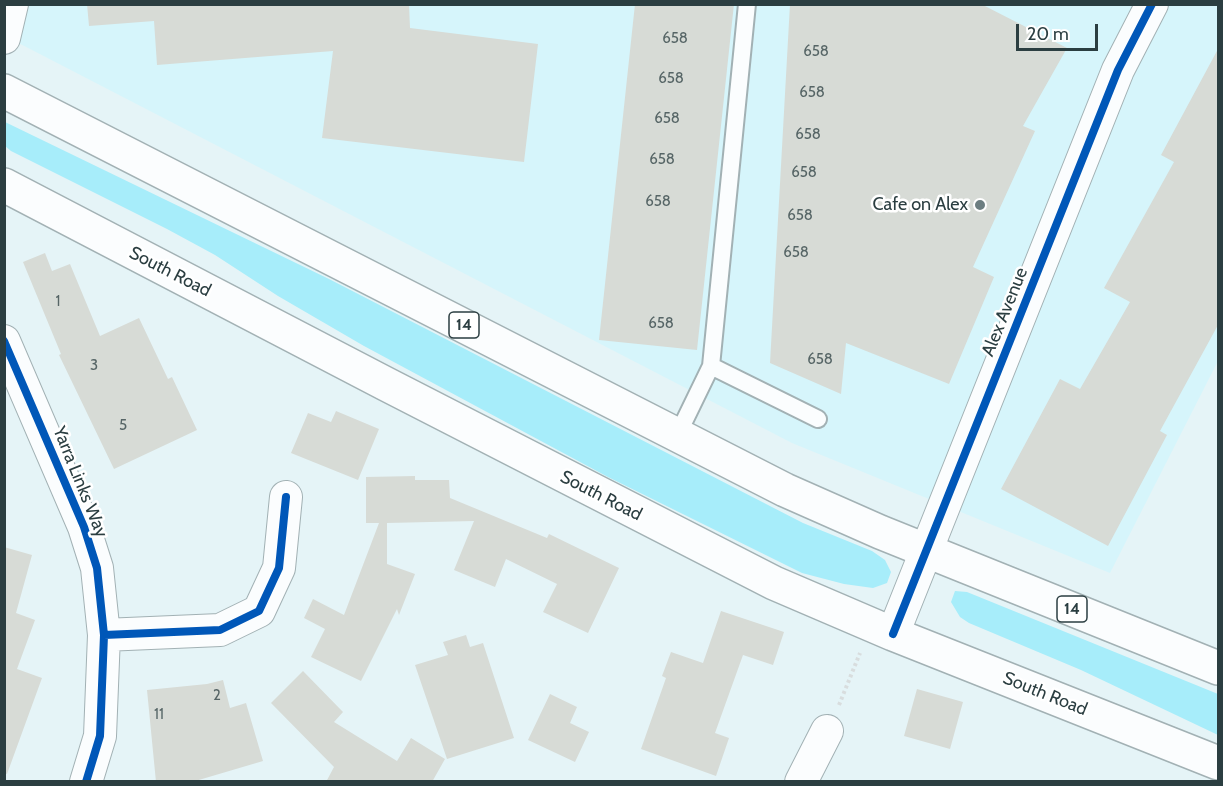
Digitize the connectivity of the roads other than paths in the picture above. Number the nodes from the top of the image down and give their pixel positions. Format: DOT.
graph roads {
  1 [pos="12,4"];
  2 [pos="747,4"];
  3 [pos="1152,4"];
  4 [pos="4,38"];
  5 [pos="4,91"];
  6 [pos="4,185"];
  7 [pos="4,341"];
  8 [pos="711,366"];
  9 [pos="818,420"];
  10 [pos="678,434"];
  11 [pos="286,497"];
  12 [pos="927,549"];
  13 [pos="882,629"];
  14 [pos="104,635"];
  15 [pos="1218,668"];
  16 [pos="827,731"];
  17 [pos="1218,763"];
  18 [pos="86,782"];
  19 [pos="801,782"];
  1 -- 4 [label="street"];
  2 -- 8 [label="lane"];
  3 -- 12 [label="street, Alex Avenue"];
  5 -- 10 [label="highway, 14"];
  6 -- 13 [label="highway, South Road"];
  7 -- 14 [label="street, Yarra Links Way"];
  8 -- 9 [label="lane"];
  8 -- 10 [label="lane"];
  10 -- 12 [label="highway, 14"];
  11 -- 14 [label="street"];
  12 -- 13 [label="street, Alex Avenue"];
  12 -- 15 [label="highway, 14"];
  13 -- 17 [label="highway, South Road"];
  14 -- 18 [label="street, Yarra Links Way"];
  16 -- 19 [label="street"];
}
